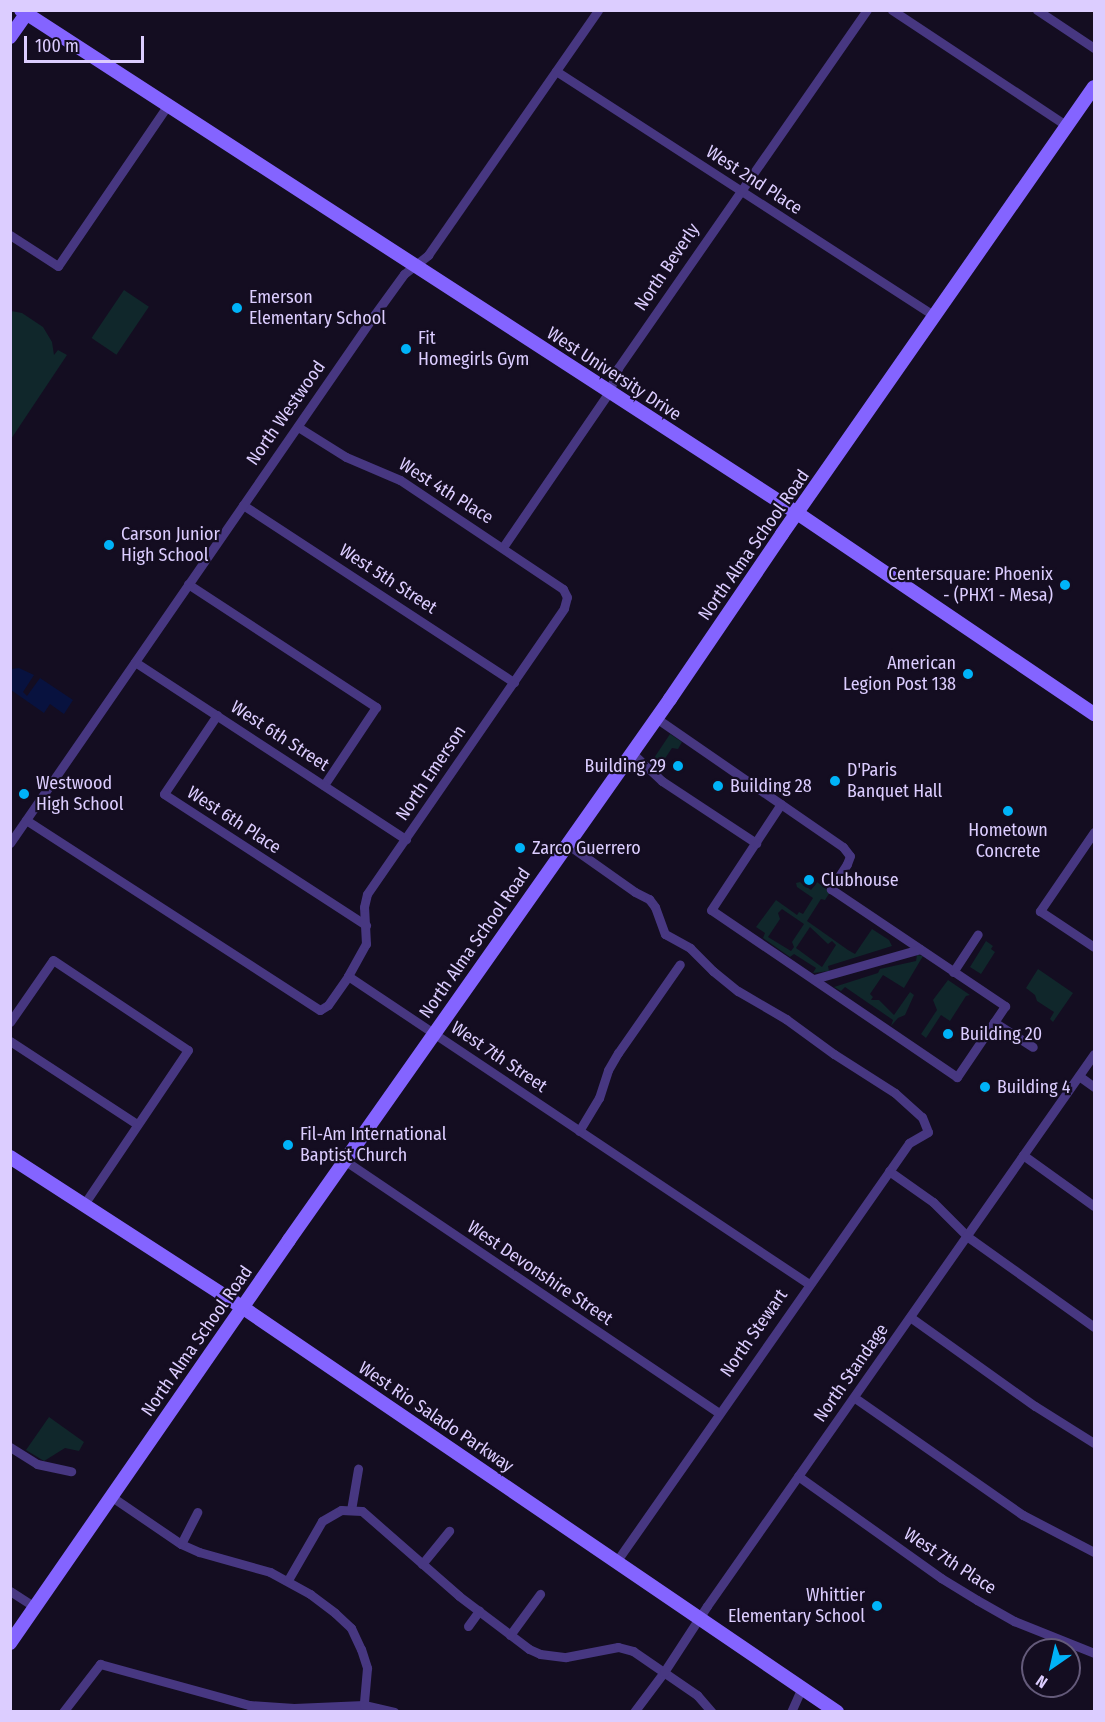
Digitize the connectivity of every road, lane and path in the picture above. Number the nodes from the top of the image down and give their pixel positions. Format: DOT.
graph roads {
  1 [pos="598,10"];
  2 [pos="867,10"];
  3 [pos="892,10"];
  4 [pos="1037,10"];
  5 [pos="25,12"];
  6 [pos="10,37"];
  7 [pos="1095,48"];
  8 [pos="556,71"];
  9 [pos="1095,87"];
  10 [pos="167,106"];
  11 [pos="1067,126"];
  12 [pos="740,190"];
  13 [pos="10,235"];
  14 [pos="414,265"];
  15 [pos="935,316"];
  16 [pos="609,392"];
  17 [pos="298,427"];
  18 [pos="243,505"];
  19 [pos="797,513"];
  20 [pos="503,547"];
  21 [pos="188,584"];
  22 [pos="567,597"];
  23 [pos="135,662"];
  24 [pos="514,682"];
  25 [pos="1095,714"];
  26 [pos="217,715"];
  27 [pos="656,718"];
  28 [pos="632,753"];
  29 [pos="324,785"];
  30 [pos="781,804"];
  31 [pos="26,820"];
  32 [pos="1095,832"];
  33 [pos="406,839"];
  34 [pos="10,843"];
  35 [pos="756,843"];
  36 [pos="567,844"];
  37 [pos="366,925"];
  38 [pos="978,934"];
  39 [pos="1095,947"];
  40 [pos="920,949"];
  41 [pos="680,964"];
  42 [pos="953,972"];
  43 [pos="348,976"];
  44 [pos="814,980"];
  45 [pos="10,1022"];
  46 [pos="994,1022"];
  47 [pos="434,1033"];
  48 [pos="10,1041"];
  49 [pos="1033,1047"];
  50 [pos="1095,1054"];
  51 [pos="1079,1076"];
  52 [pos="1095,1087"];
  53 [pos="137,1124"];
  54 [pos="579,1131"];
  55 [pos="1023,1155"];
  56 [pos="10,1156"];
  57 [pos="344,1160"];
  58 [pos="890,1172"];
  59 [pos="84,1203"];
  60 [pos="1095,1206"];
  61 [pos="968,1237"];
  62 [pos="809,1284"];
  63 [pos="242,1307"];
  64 [pos="910,1317"];
  65 [pos="1095,1327"];
  66 [pos="855,1398"];
  67 [pos="718,1413"];
  68 [pos="1095,1443"];
  69 [pos="10,1447"];
  70 [pos="357,1469"];
  71 [pos="71,1471"];
  72 [pos="798,1476"];
  73 [pos="112,1497"];
  74 [pos="351,1510"];
  75 [pos="198,1512"];
  76 [pos="449,1531"];
  77 [pos="181,1544"];
  78 [pos="1095,1552"];
  79 [pos="616,1562"];
  80 [pos="423,1564"];
  81 [pos="288,1580"];
  82 [pos="10,1591"];
  83 [pos="540,1594"];
  84 [pos="36,1607"];
  85 [pos="479,1611"];
  86 [pos="700,1617"];
  87 [pos="468,1626"];
  88 [pos="510,1635"];
  89 [pos="10,1643"];
  90 [pos="1095,1653"];
  91 [pos="664,1672"];
  92 [pos="802,1688"];
  93 [pos="364,1705"];
  94 [pos="248,1708"];
  95 [pos="63,1712"];
  96 [pos="394,1712"];
  97 [pos="634,1712"];
  98 [pos="712,1712"];
  99 [pos="790,1712"];
  100 [pos="837,1712"];
  1 -- 8 [label="street, North Westwood"];
  2 -- 12 [label="street, North Beverly"];
  3 -- 11 [label="street"];
  4 -- 7 [label="street"];
  5 -- 6 [label="main road"];
  5 -- 10 [label="main road, West University Drive"];
  8 -- 12 [label="street, West 2nd Place"];
  8 -- 14 [label="street, North Westwood"];
  9 -- 11 [label="main road, North Alma School Road"];
  10 -- 13 [label="street"];
  10 -- 14 [label="main road, West University Drive"];
  11 -- 15 [label="main road, North Alma School Road"];
  12 -- 15 [label="street, West 2nd Place"];
  12 -- 16 [label="street, North Beverly"];
  14 -- 16 [label="main road, West University Drive"];
  14 -- 17 [label="street, North Westwood"];
  15 -- 19 [label="main road, North Alma School Road"];
  16 -- 19 [label="main road, West University Drive"];
  16 -- 20 [label="street, North Beverly"];
  17 -- 18 [label="street, North Westwood"];
  17 -- 20 [label="street, West 4th Place"];
  18 -- 21 [label="street, North Westwood"];
  18 -- 24 [label="street, West 5th Street"];
  19 -- 25 [label="main road, West University Drive"];
  19 -- 27 [label="main road, North Alma School Road"];
  20 -- 22 [label="street, West 4th Place"];
  21 -- 23 [label="street, North Westwood"];
  21 -- 29 [label="street"];
  22 -- 24 [label="street, North Emerson"];
  23 -- 26 [label="street, West 6th Street"];
  23 -- 31 [label="street, North Westwood"];
  24 -- 33 [label="street, North Emerson"];
  26 -- 29 [label="street, West 6th Street"];
  26 -- 37 [label="street, West 6th Place"];
  27 -- 28 [label="main road, North Alma School Road"];
  27 -- 30 [label="street"];
  28 -- 35 [label="street"];
  28 -- 36 [label="main road, North Alma School Road"];
  29 -- 33 [label="street, West 6th Street"];
  30 -- 35 [label="street"];
  30 -- 40 [label="street"];
  31 -- 34 [label="street, North Westwood"];
  31 -- 43 [label="street"];
  32 -- 39 [label="street"];
  33 -- 37 [label="street, North Emerson"];
  35 -- 44 [label="street"];
  36 -- 47 [label="main road, North Alma School Road"];
  36 -- 58 [label="street, North Stewart"];
  37 -- 43 [label="street, North Emerson"];
  38 -- 42 [label="street"];
  40 -- 42 [label="street"];
  40 -- 44 [label="street"];
  41 -- 54 [label="street"];
  42 -- 46 [label="street"];
  43 -- 47 [label="street, West 7th Street"];
  44 -- 46 [label="street"];
  45 -- 53 [label="street"];
  46 -- 49 [label="street"];
  47 -- 54 [label="street, West 7th Street"];
  47 -- 57 [label="main road, North Alma School Road"];
  48 -- 53 [label="street"];
  50 -- 51 [label="street, North Standage"];
  51 -- 52 [label="street"];
  51 -- 55 [label="street, North Standage"];
  53 -- 59 [label="street"];
  54 -- 62 [label="street, West 7th Street"];
  55 -- 60 [label="street"];
  55 -- 61 [label="street, North Standage"];
  56 -- 59 [label="main road, West Rio Salado Parkway"];
  57 -- 63 [label="main road, North Alma School Road"];
  57 -- 67 [label="street, West Devonshire Street"];
  58 -- 61 [label="street"];
  58 -- 62 [label="street, North Stewart"];
  59 -- 63 [label="main road, West Rio Salado Parkway"];
  61 -- 64 [label="street, North Standage"];
  61 -- 65 [label="street"];
  62 -- 67 [label="street, North Stewart"];
  63 -- 73 [label="main road, North Alma School Road"];
  63 -- 79 [label="main road, West Rio Salado Parkway"];
  64 -- 66 [label="street, North Standage"];
  64 -- 68 [label="street"];
  66 -- 72 [label="street, North Standage"];
  66 -- 78 [label="street"];
  67 -- 79 [label="street, North Stewart"];
  69 -- 71 [label="street"];
  70 -- 74 [label="street"];
  72 -- 86 [label="street, North Standage"];
  72 -- 90 [label="street, West 7th Place"];
  73 -- 77 [label="street"];
  73 -- 84 [label="main road, North Alma School Road"];
  74 -- 80 [label="street"];
  74 -- 81 [label="street"];
  75 -- 77 [label="street"];
  76 -- 80 [label="street"];
  77 -- 81 [label="street"];
  79 -- 86 [label="main road, West Rio Salado Parkway"];
  80 -- 85 [label="street"];
  81 -- 93 [label="street"];
  82 -- 84 [label="street"];
  83 -- 88 [label="street"];
  84 -- 89 [label="main road, North Alma School Road"];
  85 -- 87 [label="street"];
  85 -- 88 [label="street"];
  86 -- 91 [label="street, North Standage"];
  86 -- 92 [label="main road, West Rio Salado Parkway"];
  88 -- 91 [label="street"];
  91 -- 97 [label="street, North Standage"];
  91 -- 98 [label="street"];
  92 -- 99 [label="street"];
  92 -- 100 [label="main road, West Rio Salado Parkway"];
  93 -- 94 [label="street"];
  93 -- 96 [label="street"];
  94 -- 95 [label="street"];
}
